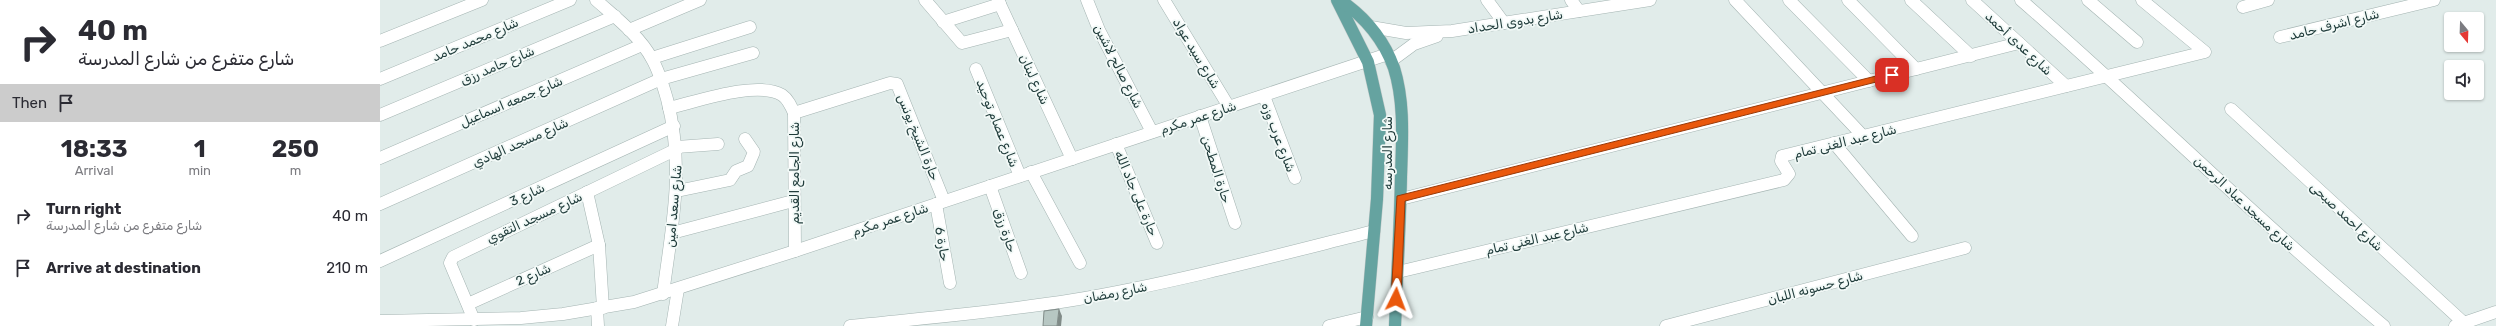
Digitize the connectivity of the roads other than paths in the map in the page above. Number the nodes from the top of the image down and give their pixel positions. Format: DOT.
graph roads {
  1 [pos="482,0"];
  2 [pos="570,0"];
  3 [pos="596,0"];
  4 [pos="700,0"];
  5 [pos="1087,0"];
  6 [pos="1164,0"];
  7 [pos="1339,0"];
  8 [pos="1487,0"];
  9 [pos="1571,0"];
  10 [pos="1646,0"];
  11 [pos="1735,0"];
  12 [pos="1789,0"];
  13 [pos="1848,0"];
  14 [pos="1911,0"];
  15 [pos="1972,0"];
  16 [pos="2022,0"];
  17 [pos="2088,0"];
  18 [pos="2142,0"];
  19 [pos="2268,0"];
  20 [pos="2430,0"];
  21 [pos="930,1"];
  22 [pos="999,2"];
  23 [pos="2243,7"];
  24 [pos="1579,11"];
  25 [pos="615,16"];
  26 [pos="943,22"];
  27 [pos="1504,23"];
  28 [pos="750,27"];
  29 [pos="1371,27"];
  30 [pos="629,30"];
  31 [pos="1012,30"];
  32 [pos="1452,32"];
  33 [pos="2280,37"];
  34 [pos="380,41"];
  35 [pos="2137,42"];
  36 [pos="2019,43"];
  37 [pos="642,45"];
  38 [pos="753,53"];
  39 [pos="1971,56"];
  40 [pos="652,58"];
  41 [pos="1389,58"];
  42 [pos="1368,62"];
  43 [pos="976,69"];
  44 [pos="1916,69"];
  45 [pos="2108,76"];
  46 [pos="380,79"];
  47 [pos="661,80"];
  48 [pos="1868,81"];
  49 [pos="2066,86"];
  50 [pos="1823,93"];
  51 [pos="1264,96"];
  52 [pos="1229,107"];
  53 [pos="669,108"];
  54 [pos="2231,109"];
  55 [pos="794,113"];
  56 [pos="380,115"];
  57 [pos="1200,116"];
  58 [pos="674,126"];
  59 [pos="1152,132"];
  60 [pos="1863,136"];
  61 [pos="745,139"];
  62 [pos="1834,143"];
  63 [pos="718,144"];
  64 [pos="1116,144"];
  65 [pos="677,148"];
  66 [pos="380,158"];
  67 [pos="1072,159"];
  68 [pos="1025,174"];
  69 [pos="1295,178"];
  70 [pos="990,186"];
  71 [pos="677,191"];
  72 [pos="587,192"];
  73 [pos="1400,199"];
  74 [pos="793,201"];
  75 [pos="940,203"];
  76 [pos="380,204"];
  77 [pos="1235,223"];
  78 [pos="1374,231"];
  79 [pos="672,233"];
  80 [pos="1912,236"];
  81 [pos="1157,243"];
  82 [pos="599,245"];
  83 [pos="1965,248"];
  84 [pos="795,251"];
  85 [pos="380,261"];
  86 [pos="1080,263"];
  87 [pos="1398,272"];
  88 [pos="1021,273"];
  89 [pos="950,283"];
  90 [pos="678,290"];
  91 [pos="663,294"];
  92 [pos="468,304"];
  93 [pos="600,308"];
  94 [pos="2496,312"];
  95 [pos="474,320"];
  96 [pos="387,322"];
  97 [pos="521,322"];
  98 [pos="1367,322"];
  99 [pos="2459,324"];
  100 [pos="598,326"];
  101 [pos="672,326"];
  102 [pos="850,326"];
  103 [pos="1329,326"];
  104 [pos="1395,326"];
  105 [pos="1666,326"];
  106 [pos="2384,326"];
  1 -- 34 [label="street"];
  2 -- 46 [label="street, شارع محمد حامد"];
  3 -- 25 [label="street, شارع سعد امين"];
  4 -- 30 [label="street"];
  5 -- 59 [label="street, شارع صالح لاشين"];
  6 -- 52 [label="street, شارع سيد عواد"];
  7 -- 29 [label="main road, شارع المدرسه"];
  7 -- 42 [label="main road, شارع المدرسه"];
  8 -- 27 [label="street"];
  9 -- 24 [label="street"];
  10 -- 24 [label="street, شارع بدوى الحداد"];
  11 -- 50 [label="street"];
  12 -- 48 [label="street"];
  13 -- 44 [label="street"];
  14 -- 39 [label="street"];
  15 -- 36 [label="street, شارع عدى أحمد"];
  16 -- 45 [label="street, شارع مسجد عباد الرحمن"];
  17 -- 35 [label="street"];
  18 -- 45 [label="street, شارع عبد الغنى تمام"];
  19 -- 23 [label="street"];
  20 -- 33 [label="street, شارع اشرف حامد"];
  21 -- 26 [label="street"];
  22 -- 26 [label="street"];
  22 -- 31 [label="street, شارع لبنان"];
  24 -- 27 [label="street, شارع بدوى الحداد"];
  25 -- 30 [label="street, شارع سعد امين"];
  25 -- 56 [label="street, شارع حامد رزق"];
  26 -- 31 [label="street"];
  27 -- 32 [label="street, شارع بدوى الحداد"];
  28 -- 40 [label="street"];
  29 -- 32 [label="street, شارع بدوى الحداد"];
  29 -- 41 [label="main road, شارع المدرسه"];
  30 -- 37 [label="street, شارع سعد امين"];
  31 -- 67 [label="street, شارع لبنان"];
  32 -- 41 [label="street, شارع بدوى الحداد"];
  36 -- 39 [label="street"];
  36 -- 49 [label="street, شارع عدى أحمد"];
  37 -- 40 [label="street, شارع سعد امين"];
  37 -- 66 [label="street, شارع جمعه اسماعيل"];
  38 -- 47 [label="street, شارع مسجد الهادي"];
  39 -- 44 [label="street"];
  40 -- 47 [label="street, شارع سعد امين"];
  41 -- 42 [label="street, شارع عمر مكرم"];
  41 -- 73 [label="main road, شارع المدرسه"];
  42 -- 51 [label="street, شارع عمر مكرم"];
  42 -- 78 [label="main road, شارع المدرسه"];
  43 -- 68 [label="street, شارع عصام توحيد"];
  44 -- 48 [label="street"];
  45 -- 49 [label="street, شارع عبد الغنى تمام"];
  45 -- 106 [label="street, شارع مسجد عباد الرحمن"];
  47 -- 53 [label="street, شارع سعد امين"];
  47 -- 76 [label="street, شارع مسجد الهادي"];
  48 -- 50 [label="street"];
  49 -- 60 [label="street, شارع عبد الغنى تمام"];
  50 -- 60 [label="street"];
  50 -- 73 [label="street"];
  51 -- 52 [label="street, شارع عمر مكرم"];
  51 -- 69 [label="street, شارع عرب وزه"];
  52 -- 57 [label="street, شارع عمر مكرم"];
  53 -- 55 [label="street, شارع الجامع القديم"];
  53 -- 58 [label="street, شارع سعد امين"];
  54 -- 99 [label="street, شارع احمد صبحى"];
  55 -- 74 [label="street, شارع الجامع القديم"];
  55 -- 75 [label="street, حارة الشيخ يونس"];
  57 -- 59 [label="street, شارع عمر مكرم"];
  57 -- 77 [label="street, حارة المطحن"];
  58 -- 65 [label="street, شارع سعد امين"];
  58 -- 85 [label="street, شارع 3"];
  59 -- 64 [label="street, شارع عمر مكرم"];
  60 -- 62 [label="street, شارع عبد الغنى تمام"];
  61 -- 71 [label="street"];
  62 -- 80 [label="street"];
  62 -- 87 [label="street, شارع عبد الغنى تمام"];
  63 -- 65 [label="street"];
  64 -- 67 [label="street, شارع عمر مكرم"];
  64 -- 81 [label="street, حارة على جاد الله"];
  65 -- 71 [label="street, شارع سعد امين"];
  65 -- 72 [label="street, شارع مسجد التقوي"];
  67 -- 68 [label="street, شارع عمر مكرم"];
  68 -- 70 [label="street, شارع عمر مكرم"];
  68 -- 86 [label="street, شارع عصام توحيد"];
  70 -- 75 [label="street, شارع عمر مكرم"];
  70 -- 88 [label="street, حارة رزق"];
  71 -- 79 [label="street, شارع سعد امين"];
  72 -- 82 [label="street"];
  72 -- 92 [label="street, شارع مسجد التقوي"];
  73 -- 87 [label="main road, شارع المدرسه"];
  74 -- 79 [label="street"];
  74 -- 84 [label="street, شارع الجامع القديم"];
  75 -- 84 [label="street, شارع عمر مكرم"];
  75 -- 89 [label="street, حارة 6"];
  78 -- 98 [label="main road, شارع المدرسه"];
  78 -- 102 [label="street, شارع رمضان"];
  79 -- 91 [label="street, شارع سعد امين"];
  82 -- 92 [label="street, شارع 2"];
  82 -- 93 [label="street"];
  83 -- 105 [label="street, شارع حسونه اللبان"];
  84 -- 90 [label="street, شارع عمر مكرم"];
  87 -- 104 [label="main road, شارع المدرسه"];
  90 -- 91 [label="street, شارع عمر مكرم"];
  90 -- 101 [label="street"];
  91 -- 93 [label="street, شارع عمر مكرم"];
  92 -- 95 [label="street, شارع مسجد التقوي"];
  93 -- 97 [label="street, شارع عمر مكرم"];
  93 -- 100 [label="street"];
  94 -- 99 [label="street"];
  95 -- 96 [label="street, شارع عمر مكرم"];
  95 -- 97 [label="street, شارع عمر مكرم"];
  98 -- 103 [label="street"];
}
